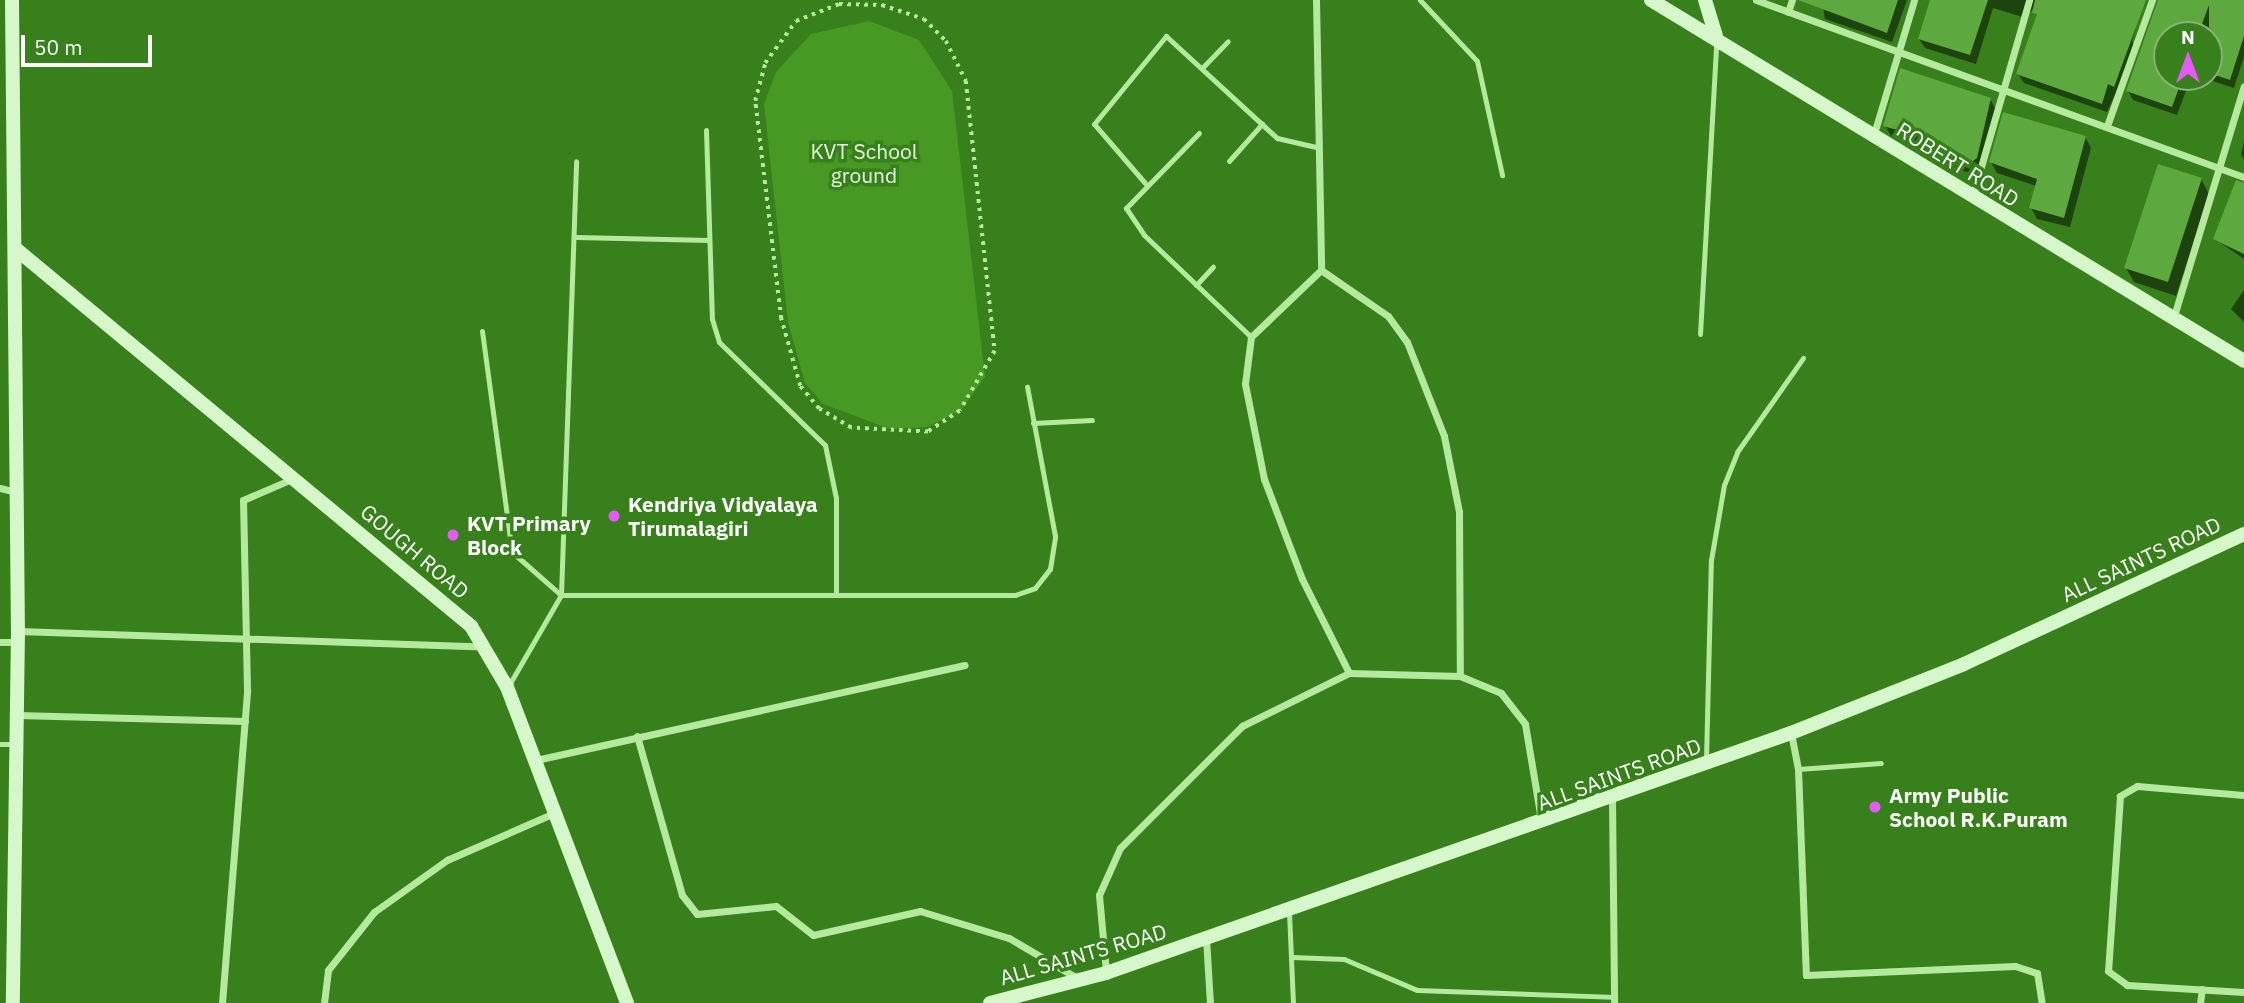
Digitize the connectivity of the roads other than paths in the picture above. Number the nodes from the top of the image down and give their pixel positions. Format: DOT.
graph roads {
  1 [pos="12,0"];
  2 [pos="1316,0"];
  3 [pos="1420,0"];
  4 [pos="1651,0"];
  5 [pos="1705,0"];
  6 [pos="1756,0"];
  7 [pos="1792,0"];
  8 [pos="1914,0"];
  9 [pos="2029,0"];
  10 [pos="2152,0"];
  11 [pos="1788,12"];
  12 [pos="1716,35"];
  13 [pos="1228,41"];
  14 [pos="1898,53"];
  15 [pos="1202,68"];
  16 [pos="2001,86"];
  17 [pos="2244,86"];
  18 [pos="2108,123"];
  19 [pos="1262,124"];
  20 [pos="706,130"];
  21 [pos="1199,133"];
  22 [pos="1873,137"];
  23 [pos="1316,147"];
  24 [pos="576,161"];
  25 [pos="1229,161"];
  26 [pos="2222,164"];
  27 [pos="1502,175"];
  28 [pos="2244,177"];
  29 [pos="1145,183"];
  30 [pos="1972,200"];
  31 [pos="576,237"];
  32 [pos="709,240"];
  33 [pos="16,248"];
  34 [pos="1213,267"];
  35 [pos="1321,270"];
  36 [pos="1196,285"];
  37 [pos="2174,316"];
  38 [pos="482,331"];
  39 [pos="1700,334"];
  40 [pos="1251,337"];
  41 [pos="1804,358"];
  42 [pos="2244,362"];
  43 [pos="1027,387"];
  44 [pos="1092,420"];
  45 [pos="1033,423"];
  46 [pos="295,478"];
  47 [pos="0,488"];
  48 [pos="16,492"];
  49 [pos="2244,534"];
  50 [pos="561,595"];
  51 [pos="836,595"];
  52 [pos="18,636"];
  53 [pos="246,638"];
  54 [pos="0,642"];
  55 [pos="486,646"];
  56 [pos="965,665"];
  57 [pos="1349,673"];
  58 [pos="1461,676"];
  59 [pos="507,687"];
  60 [pos="16,715"];
  61 [pos="245,721"];
  62 [pos="1791,733"];
  63 [pos="636,736"];
  64 [pos="0,744"];
  65 [pos="15,744"];
  66 [pos="536,760"];
  67 [pos="1881,763"];
  68 [pos="1707,764"];
  69 [pos="1798,769"];
  70 [pos="2244,795"];
  71 [pos="1612,799"];
  72 [pos="555,813"];
  73 [pos="1542,825"];
  74 [pos="1289,910"];
  75 [pos="1206,938"];
  76 [pos="1292,957"];
  77 [pos="1106,973"];
  78 [pos="1078,978"];
  79 [pos="2202,989"];
  80 [pos="2244,992"];
  81 [pos="1614,1000"];
  82 [pos="13,1003"];
  83 [pos="222,1003"];
  84 [pos="324,1003"];
  85 [pos="627,1003"];
  86 [pos="990,1003"];
  87 [pos="1210,1003"];
  88 [pos="1293,1003"];
  89 [pos="2042,1003"];
  90 [pos="2200,1003"];
  1 -- 33 [label="street"];
  2 -- 23 [label="street"];
  3 -- 27 [label="lane"];
  4 -- 12 [label="street, ROBERT ROAD"];
  5 -- 12 [label="street"];
  6 -- 11 [label="street"];
  7 -- 11 [label="street"];
  8 -- 14 [label="street"];
  9 -- 16 [label="street"];
  10 -- 18 [label="street"];
  11 -- 14 [label="street"];
  12 -- 22 [label="street, ROBERT ROAD"];
  12 -- 39 [label="lane"];
  13 -- 15 [label="lane"];
  14 -- 16 [label="street"];
  14 -- 22 [label="street"];
  15 -- 19 [label="lane"];
  15 -- 29 [label="lane"];
  16 -- 18 [label="street"];
  16 -- 30 [label="street"];
  17 -- 26 [label="street"];
  18 -- 26 [label="street"];
  19 -- 23 [label="lane"];
  19 -- 25 [label="lane"];
  20 -- 32 [label="lane"];
  21 -- 29 [label="lane"];
  22 -- 30 [label="street, ROBERT ROAD"];
  23 -- 35 [label="street"];
  24 -- 31 [label="lane"];
  26 -- 28 [label="street"];
  26 -- 37 [label="street"];
  29 -- 36 [label="lane"];
  30 -- 37 [label="street, ROBERT ROAD"];
  31 -- 32 [label="lane"];
  31 -- 50 [label="lane"];
  32 -- 51 [label="lane"];
  33 -- 46 [label="street, GOUGH ROAD"];
  33 -- 48 [label="street"];
  34 -- 36 [label="lane"];
  35 -- 40 [label="street"];
  35 -- 58 [label="street"];
  36 -- 40 [label="lane"];
  37 -- 42 [label="street, ROBERT ROAD"];
  38 -- 50 [label="lane"];
  40 -- 57 [label="street"];
  41 -- 68 [label="lane"];
  43 -- 45 [label="lane"];
  44 -- 45 [label="lane"];
  45 -- 51 [label="lane"];
  46 -- 53 [label="street"];
  46 -- 55 [label="street, GOUGH ROAD"];
  47 -- 48 [label="street"];
  48 -- 52 [label="street"];
  49 -- 62 [label="street, ALL SAINTS ROAD"];
  50 -- 51 [label="lane"];
  50 -- 59 [label="lane"];
  52 -- 53 [label="street"];
  52 -- 54 [label="street"];
  52 -- 60 [label="street"];
  53 -- 55 [label="street"];
  53 -- 61 [label="street"];
  55 -- 59 [label="street, GOUGH ROAD"];
  56 -- 63 [label="street"];
  57 -- 58 [label="street"];
  57 -- 77 [label="street"];
  58 -- 73 [label="street"];
  59 -- 66 [label="street, GOUGH ROAD"];
  60 -- 61 [label="street"];
  60 -- 65 [label="street"];
  61 -- 83 [label="street"];
  62 -- 68 [label="street, ALL SAINTS ROAD"];
  62 -- 69 [label="street"];
  63 -- 66 [label="street"];
  63 -- 78 [label="street"];
  64 -- 65 [label="lane"];
  65 -- 82 [label="street"];
  66 -- 72 [label="street, GOUGH ROAD"];
  67 -- 69 [label="lane"];
  68 -- 71 [label="street, ALL SAINTS ROAD"];
  69 -- 89 [label="street"];
  70 -- 79 [label="street"];
  71 -- 73 [label="street, ALL SAINTS ROAD"];
  71 -- 81 [label="street"];
  72 -- 84 [label="street"];
  72 -- 85 [label="street, GOUGH ROAD"];
  73 -- 74 [label="street, ALL SAINTS ROAD"];
  74 -- 75 [label="street, ALL SAINTS ROAD"];
  74 -- 76 [label="lane"];
  75 -- 77 [label="street, ALL SAINTS ROAD"];
  75 -- 87 [label="street"];
  76 -- 81 [label="lane"];
  76 -- 88 [label="lane"];
  77 -- 78 [label="street, ALL SAINTS ROAD"];
  78 -- 86 [label="street, ALL SAINTS ROAD"];
  79 -- 80 [label="street"];
  79 -- 90 [label="street"];
}
